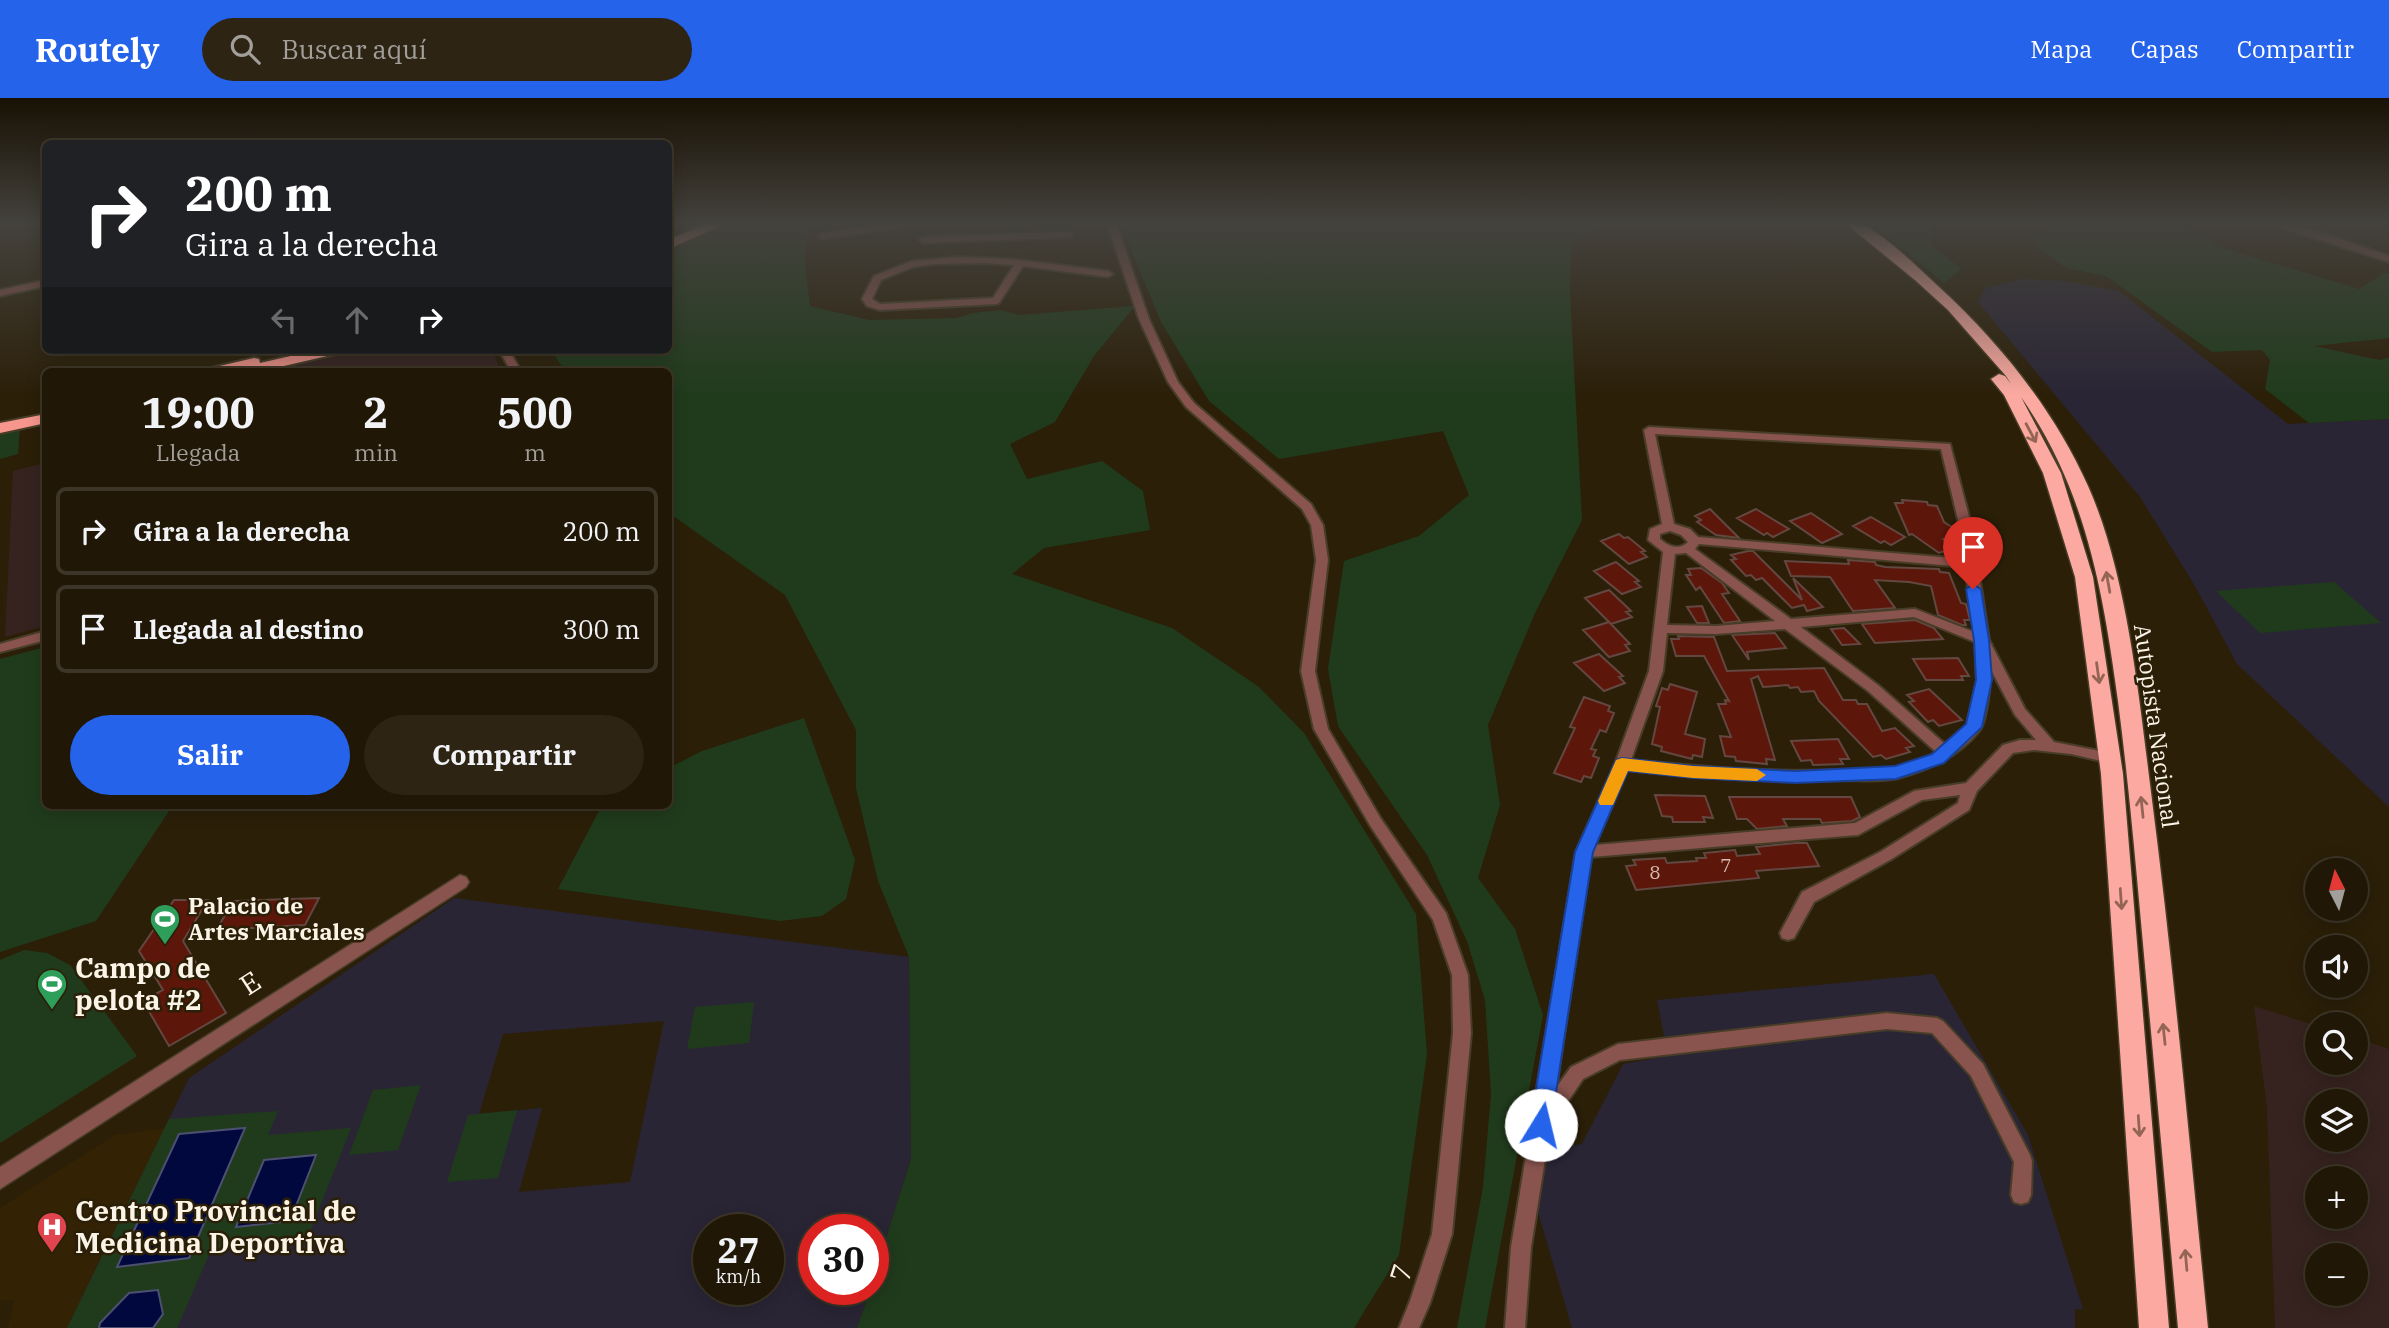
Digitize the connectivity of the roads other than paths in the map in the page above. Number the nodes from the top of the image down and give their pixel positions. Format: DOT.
graph roads {
  1 [pos="876,280"];
  2 [pos="1009,280"];
  3 [pos="1131,280"];
  4 [pos="1906,280"];
  5 [pos="1921,280"];
  6 [pos="42,284"];
  7 [pos="0,293"];
  8 [pos="289,354"];
  9 [pos="318,354"];
  10 [pos="230,368"];
  11 [pos="257,368"];
  12 [pos="42,411"];
  13 [pos="42,419"];
  14 [pos="0,421"];
  15 [pos="0,428"];
  16 [pos="1669,527"];
  17 [pos="1691,545"];
  18 [pos="1669,550"];
  19 [pos="1969,563"];
  20 [pos="1788,624"];
  21 [pos="1660,628"];
  22 [pos="42,636"];
  23 [pos="1982,640"];
  24 [pos="0,648"];
  25 [pos="2050,747"];
  26 [pos="1947,752"];
  27 [pos="2110,758"];
  28 [pos="1622,764"];
  29 [pos="1970,788"];
  30 [pos="1584,852"];
  31 [pos="460,881"];
  32 [pos="1788,933"];
  33 [pos="1541,1125"];
  34 [pos="0,1178"];
  35 [pos="2021,1195"];
  36 [pos="1409,1328"];
  37 [pos="1515,1328"];
  38 [pos="2154,1328"];
  39 [pos="2193,1328"];
  1 -- 2 [label="street"];
  3 -- 36 [label="street, 7"];
  4 -- 27 [label="highway, one-way"];
  39 -- 5 [label="highway, Autopista Nacional, one-way"];
  6 -- 7 [label="street"];
  8 -- 10 [label="highway"];
  9 -- 11 [label="highway"];
  12 -- 14 [label="highway"];
  13 -- 15 [label="highway"];
  16 -- 17 [label="street"];
  16 -- 18 [label="street"];
  16 -- 19 [label="street"];
  17 -- 18 [label="street"];
  17 -- 19 [label="street"];
  17 -- 20 [label="street"];
  18 -- 21 [label="street"];
  19 -- 23 [label="street"];
  20 -- 21 [label="street"];
  20 -- 23 [label="street"];
  20 -- 26 [label="street"];
  21 -- 28 [label="street"];
  22 -- 24 [label="street"];
  23 -- 25 [label="street"];
  23 -- 26 [label="street"];
  25 -- 27 [label="street"];
  25 -- 29 [label="street"];
  26 -- 28 [label="street"];
  27 -- 38 [label="highway, one-way"];
  28 -- 30 [label="street"];
  29 -- 30 [label="street"];
  29 -- 32 [label="street"];
  30 -- 33 [label="street"];
  31 -- 34 [label="street, E"];
  33 -- 35 [label="street"];
  33 -- 37 [label="street"];
}
